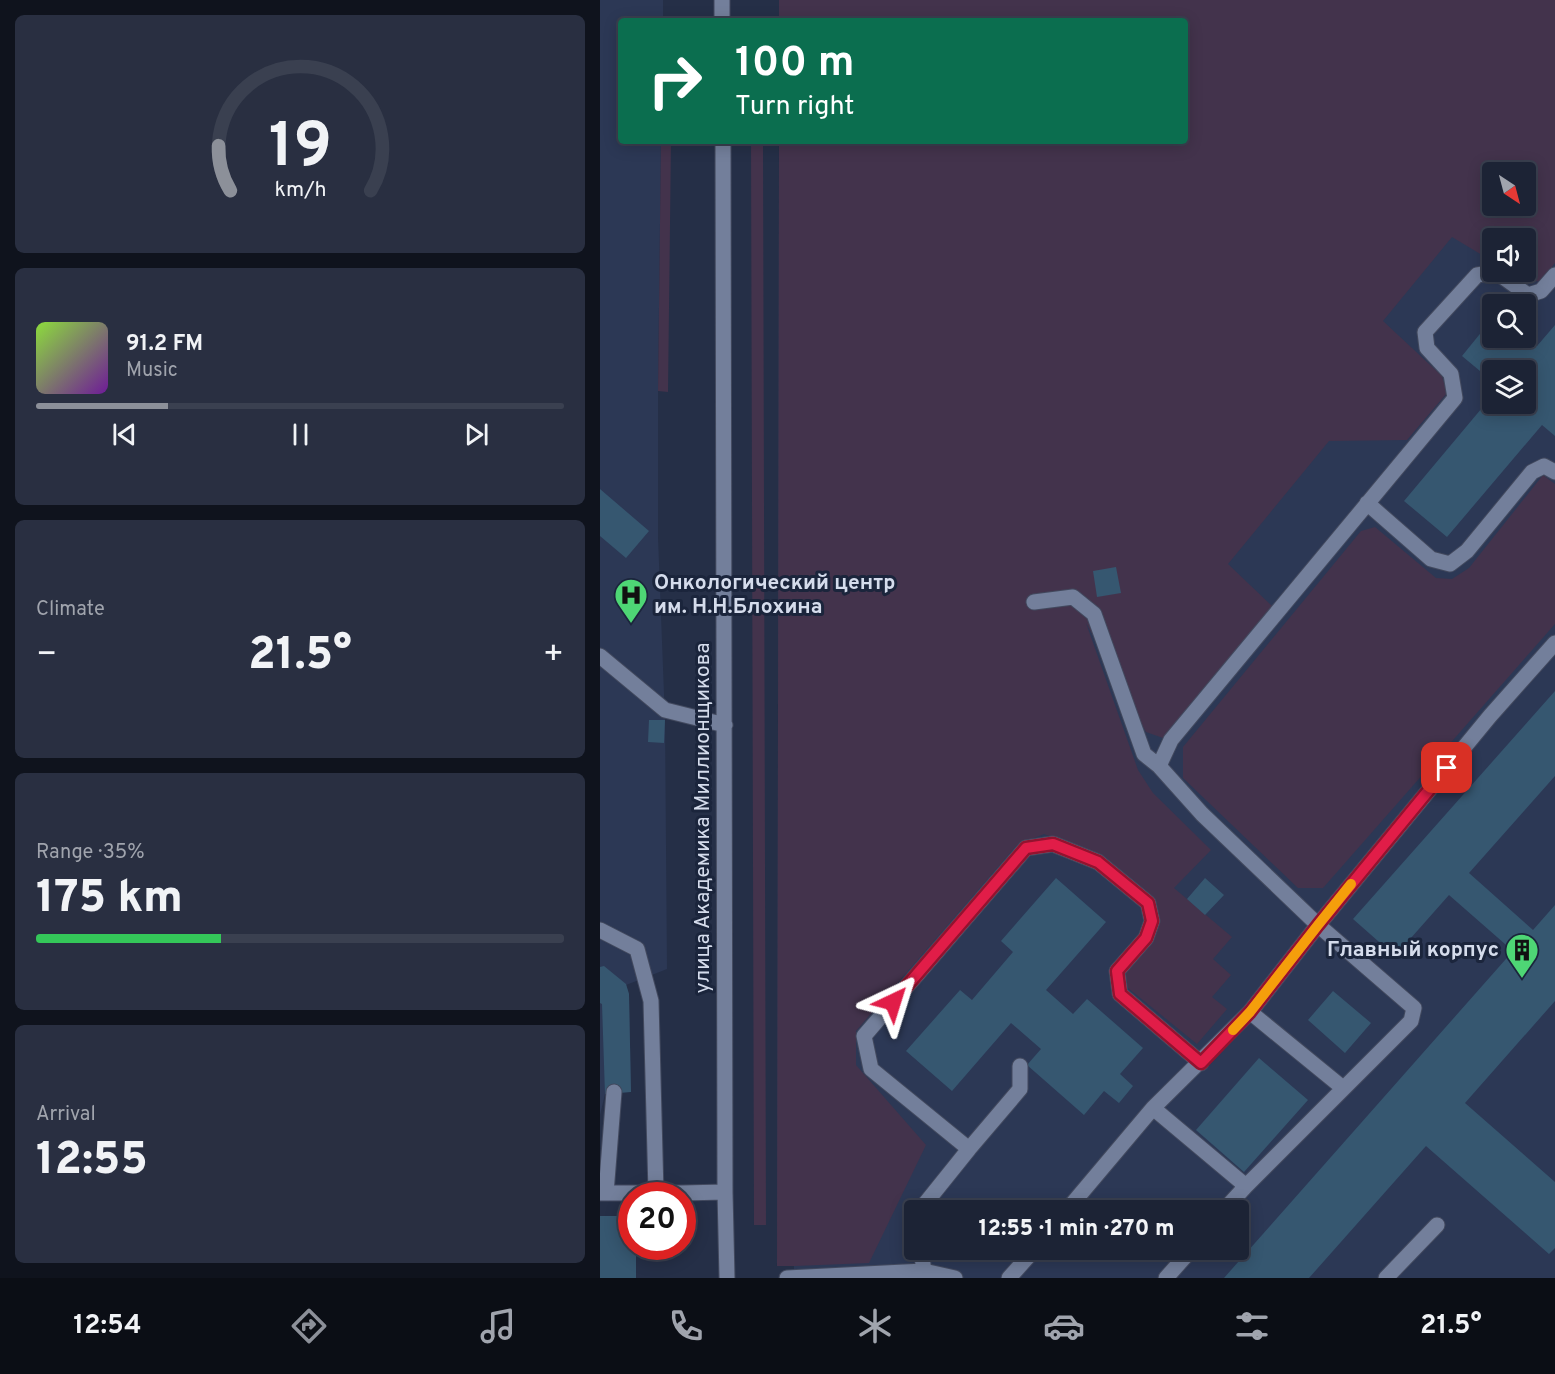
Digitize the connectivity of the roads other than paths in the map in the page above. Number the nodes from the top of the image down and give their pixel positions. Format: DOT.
graph roads {
  1 [pos="722,0"];
  2 [pos="722,18"];
  3 [pos="723,144"];
  4 [pos="1555,275"];
  5 [pos="1555,472"];
  6 [pos="1367,503"];
  7 [pos="1034,602"];
  8 [pos="1555,643"];
  9 [pos="600,656"];
  10 [pos="724,725"];
  11 [pos="1159,766"];
  12 [pos="1318,925"];
  13 [pos="600,930"];
  14 [pos="1250,1012"];
  15 [pos="1201,1063"];
  16 [pos="1020,1066"];
  17 [pos="1343,1088"];
  18 [pos="614,1092"];
  19 [pos="1153,1108"];
  20 [pos="969,1149"];
  21 [pos="656,1182"];
  22 [pos="1246,1186"];
  23 [pos="696,1192"];
  24 [pos="725,1192"];
  25 [pos="603,1193"];
  26 [pos="928,1200"];
  27 [pos="1075,1200"];
  28 [pos="1233,1200"];
  29 [pos="1437,1225"];
  30 [pos="922,1260"];
  31 [pos="1025,1260"];
  32 [pos="1182,1260"];
  33 [pos="924,1271"];
  34 [pos="727,1278"];
  35 [pos="787,1278"];
  36 [pos="955,1278"];
  37 [pos="1009,1278"];
  38 [pos="1166,1278"];
  39 [pos="1386,1278"];
  1 -- 2 [label="street"];
  3 -- 10 [label="street, улица Академика Миллионщикова"];
  4 -- 6 [label="street"];
  5 -- 6 [label="street"];
  6 -- 11 [label="street"];
  7 -- 11 [label="street"];
  8 -- 12 [label="street"];
  9 -- 10 [label="street"];
  10 -- 24 [label="street, улица Академика Миллионщикова"];
  11 -- 12 [label="street"];
  12 -- 14 [label="street"];
  12 -- 17 [label="street"];
  13 -- 21 [label="street"];
  14 -- 15 [label="street"];
  14 -- 17 [label="street"];
  15 -- 19 [label="street"];
  15 -- 20 [label="street"];
  16 -- 20 [label="street"];
  17 -- 22 [label="street"];
  18 -- 25 [label="street"];
  19 -- 22 [label="street"];
  19 -- 27 [label="street"];
  20 -- 26 [label="street"];
  22 -- 28 [label="street"];
  23 -- 24 [label="street"];
  24 -- 34 [label="street, улица Академика Миллионщикова"];
  29 -- 39 [label="street"];
  30 -- 33 [label="street"];
  31 -- 37 [label="street"];
  32 -- 38 [label="street"];
  33 -- 35 [label="street"];
  33 -- 36 [label="street"];
}
